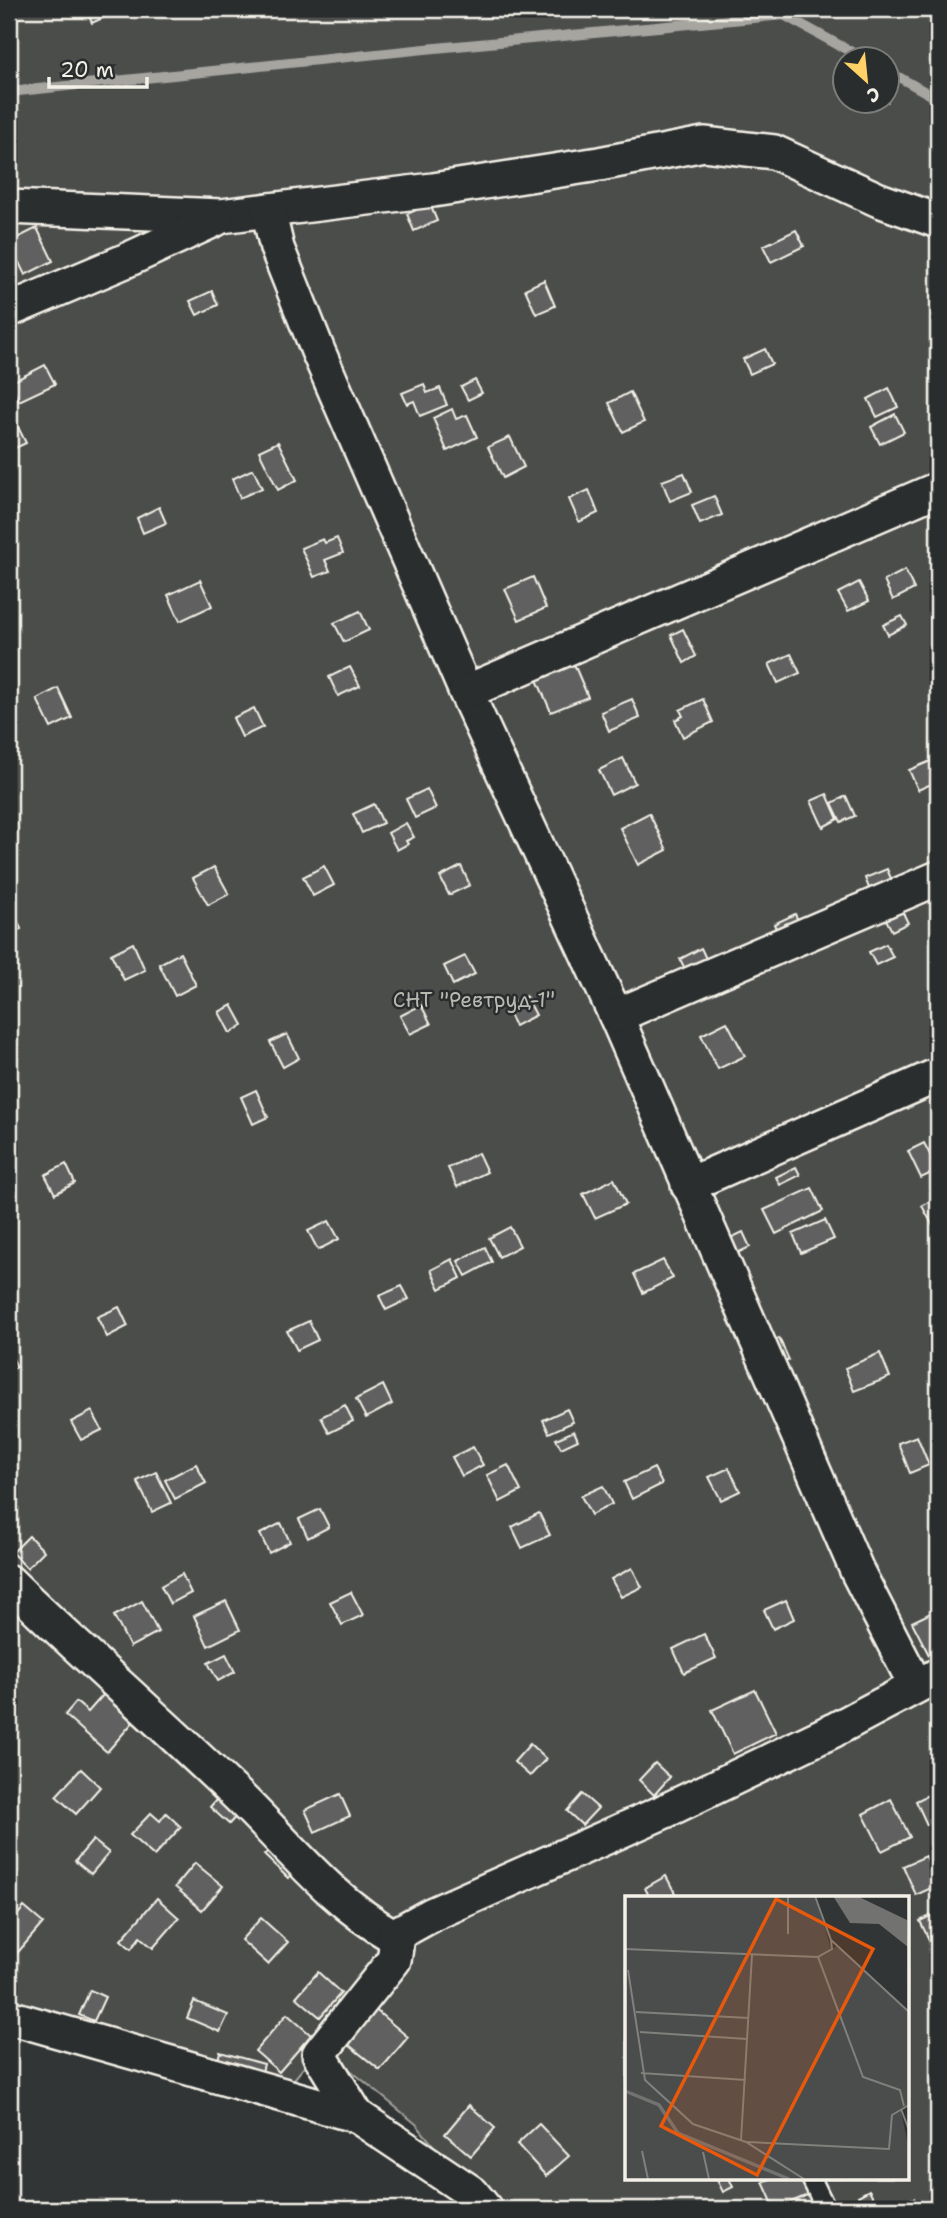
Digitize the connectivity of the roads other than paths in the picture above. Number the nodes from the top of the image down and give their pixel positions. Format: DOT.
graph roads {
  1 [pos="9,207"];
  2 [pos="268,210"];
  3 [pos="221,216"];
  4 [pos="938,221"];
  5 [pos="9,310"];
  6 [pos="938,489"];
  7 [pos="466,692"];
  8 [pos="938,878"];
  9 [pos="616,1016"];
  10 [pos="938,1074"];
  11 [pos="688,1185"];
  12 [pos="9,1582"];
  13 [pos="927,1680"];
  14 [pos="393,1936"];
  15 [pos="9,2017"];
  16 [pos="357,2116"];
  17 [pos="812,2180"];
  18 [pos="485,2209"];
  19 [pos="826,2209"];
  1 -- 3 [label="street"];
  2 -- 3 [label="street"];
  2 -- 4 [label="street"];
  2 -- 7 [label="street"];
  3 -- 5 [label="street"];
  6 -- 7 [label="street"];
  7 -- 9 [label="street"];
  8 -- 9 [label="street"];
  9 -- 11 [label="street"];
  10 -- 11 [label="street"];
  11 -- 13 [label="street"];
  12 -- 14 [label="street"];
  13 -- 14 [label="street"];
  14 -- 16 [label="street"];
  15 -- 16 [label="street"];
  16 -- 18 [label="street"];
  17 -- 19 [label="lane"];
}
